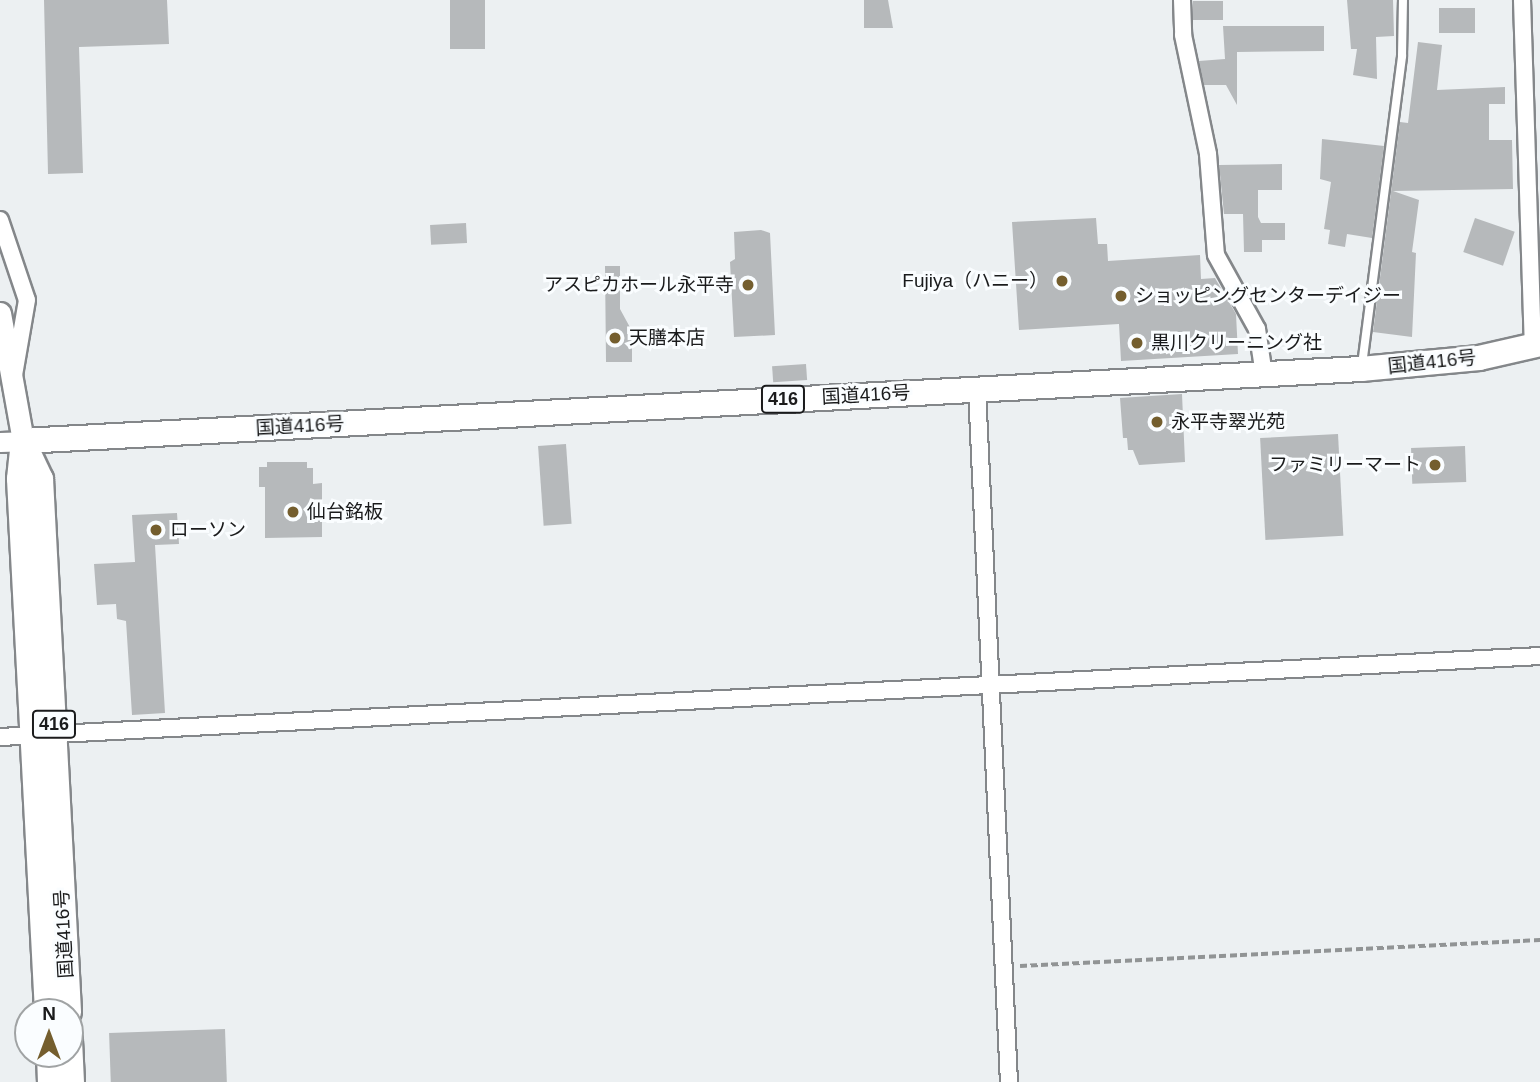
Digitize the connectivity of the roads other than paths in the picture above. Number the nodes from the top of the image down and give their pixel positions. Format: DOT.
graph roads {
  1 [pos="1182,0"];
  2 [pos="1403,0"];
  3 [pos="1522,0"];
  4 [pos="0,220"];
  5 [pos="0,313"];
  6 [pos="1536,345"];
  7 [pos="0,358"];
  8 [pos="1361,369"];
  9 [pos="1264,375"];
  10 [pos="14,376"];
  11 [pos="977,389"];
  12 [pos="12,441"];
  13 [pos="1540,656"];
  14 [pos="988,685"];
  15 [pos="43,735"];
  16 [pos="0,737"];
  17 [pos="47,998"];
  18 [pos="68,998"];
  19 [pos="1009,1082"];
  1 -- 9 [label="street"];
  2 -- 8 [label="lane"];
  3 -- 6 [label="street"];
  4 -- 10 [label="street"];
  5 -- 10 [label="main road"];
  6 -- 8 [label="highway, 国道416号 / 416"];
  7 -- 10 [label="street"];
  8 -- 9 [label="highway, 国道416号 / 416"];
  9 -- 11 [label="highway, 国道416号 / 416"];
  10 -- 12 [label="main road"];
  11 -- 12 [label="highway, 国道416号 / 416"];
  11 -- 14 [label="street"];
  12 -- 15 [label="highway, 国道416号 / 416"];
  13 -- 14 [label="street"];
  14 -- 15 [label="street"];
  14 -- 19 [label="street"];
  15 -- 16 [label="street"];
  15 -- 17 [label="highway, 国道416号 / 416"];
  15 -- 18 [label="highway, 国道416号 / 416"];
}
